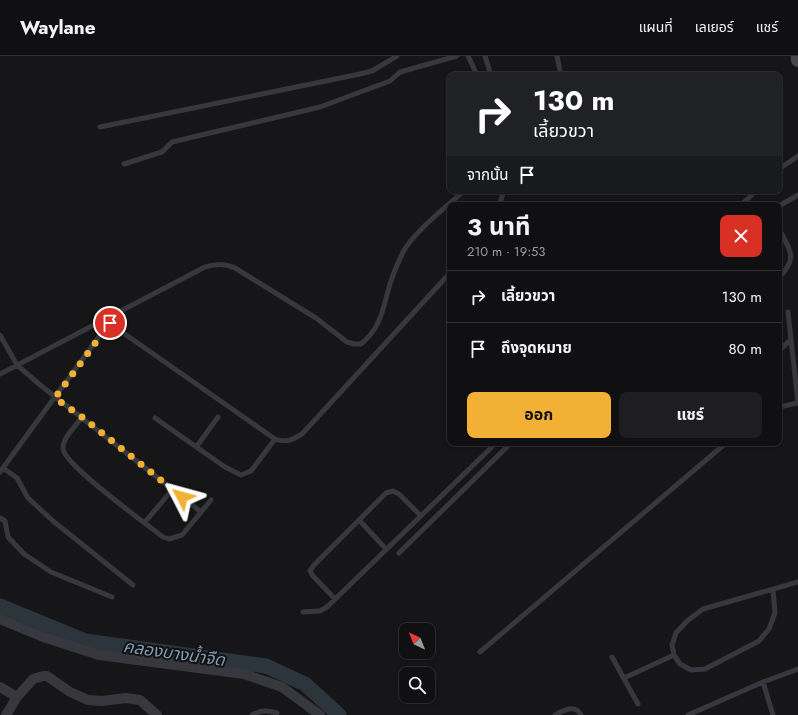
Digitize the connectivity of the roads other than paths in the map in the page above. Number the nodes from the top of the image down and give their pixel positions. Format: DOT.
graph roads {
  1 [pos="397,56"];
  2 [pos="457,56"];
  3 [pos="468,56"];
  4 [pos="485,56"];
  5 [pos="557,56"];
  6 [pos="798,56"];
  7 [pos="798,60"];
  8 [pos="476,72"];
  9 [pos="490,72"];
  10 [pos="558,72"];
  11 [pos="100,127"];
  12 [pos="798,156"];
  13 [pos="124,164"];
  14 [pos="782,167"];
  15 [pos="461,194"];
  16 [pos="753,194"];
  17 [pos="798,195"];
  18 [pos="451,202"];
  19 [pos="744,202"];
  20 [pos="782,204"];
  21 [pos="447,206"];
  22 [pos="782,235"];
  23 [pos="782,275"];
  24 [pos="447,276"];
  25 [pos="788,312"];
  26 [pos="107,317"];
  27 [pos="110,323"];
  28 [pos="0,335"];
  29 [pos="791,339"];
  30 [pos="2,342"];
  31 [pos="782,348"];
  32 [pos="17,365"];
  33 [pos="0,374"];
  34 [pos="55,398"];
  35 [pos="782,406"];
  36 [pos="82,417"];
  37 [pos="218,417"];
  38 [pos="155,418"];
  39 [pos="275,439"];
  40 [pos="196,446"];
  41 [pos="493,446"];
  42 [pos="508,446"];
  43 [pos="722,446"];
  44 [pos="2,470"];
  45 [pos="173,489"];
  46 [pos="211,500"];
  47 [pos="201,512"];
  48 [pos="421,516"];
  49 [pos="0,518"];
  50 [pos="359,520"];
  51 [pos="144,522"];
  52 [pos="386,549"];
  53 [pos="399,553"];
  54 [pos="798,582"];
  55 [pos="133,585"];
  56 [pos="772,590"];
  57 [pos="112,597"];
  58 [pos="336,599"];
  59 [pos="303,612"];
  60 [pos="0,619"];
  61 [pos="480,652"];
  62 [pos="674,655"];
  63 [pos="612,657"];
  64 [pos="798,669"];
  65 [pos="624,678"];
  66 [pos="763,682"];
  67 [pos="0,687"];
  68 [pos="17,697"];
  69 [pos="638,704"];
  70 [pos="277,713"];
  71 [pos="6,715"];
  72 [pos="157,715"];
  73 [pos="252,715"];
  74 [pos="320,715"];
  75 [pos="555,715"];
  76 [pos="581,715"];
  77 [pos="688,715"];
  78 [pos="773,715"];
  1 -- 11 [label="lane"];
  2 -- 13 [label="lane"];
  3 -- 8 [label="lane"];
  4 -- 9 [label="lane"];
  5 -- 10 [label="lane"];
  6 -- 7 [label="main road"];
  12 -- 14 [label="lane"];
  15 -- 18 [label="lane"];
  16 -- 19 [label="lane"];
  17 -- 20 [label="lane"];
  21 -- 26 [label="lane"];
  22 -- 23 [label="lane"];
  24 -- 39 [label="lane"];
  25 -- 29 [label="lane"];
  26 -- 27 [label="lane"];
  26 -- 32 [label="lane"];
  27 -- 34 [label="lane"];
  27 -- 39 [label="lane"];
  28 -- 30 [label="lane"];
  29 -- 31 [label="lane"];
  29 -- 35 [label="lane"];
  30 -- 32 [label="lane"];
  32 -- 33 [label="lane"];
  32 -- 34 [label="lane"];
  34 -- 36 [label="lane"];
  34 -- 44 [label="lane"];
  36 -- 45 [label="lane"];
  36 -- 51 [label="lane"];
  37 -- 40 [label="lane"];
  38 -- 40 [label="lane"];
  39 -- 40 [label="lane"];
  41 -- 48 [label="lane"];
  42 -- 53 [label="lane"];
  43 -- 61 [label="lane"];
  44 -- 55 [label="lane"];
  45 -- 47 [label="lane"];
  45 -- 51 [label="lane"];
  46 -- 47 [label="lane"];
  47 -- 51 [label="lane"];
  48 -- 50 [label="lane"];
  48 -- 52 [label="lane"];
  49 -- 57 [label="lane"];
  50 -- 52 [label="lane"];
  50 -- 58 [label="lane"];
  52 -- 58 [label="lane"];
  54 -- 56 [label="lane"];
  56 -- 62 [label="lane"];
  56 -- 62 [label="lane"];
  58 -- 59 [label="lane"];
  60 -- 74 [label="street"];
  62 -- 65 [label="lane"];
  63 -- 65 [label="lane"];
  64 -- 66 [label="lane"];
  65 -- 69 [label="lane"];
  66 -- 77 [label="lane"];
  66 -- 78 [label="lane"];
  67 -- 68 [label="street"];
  68 -- 71 [label="street"];
  68 -- 72 [label="street"];
  70 -- 73 [label="lane"];
  75 -- 76 [label="lane"];
}
